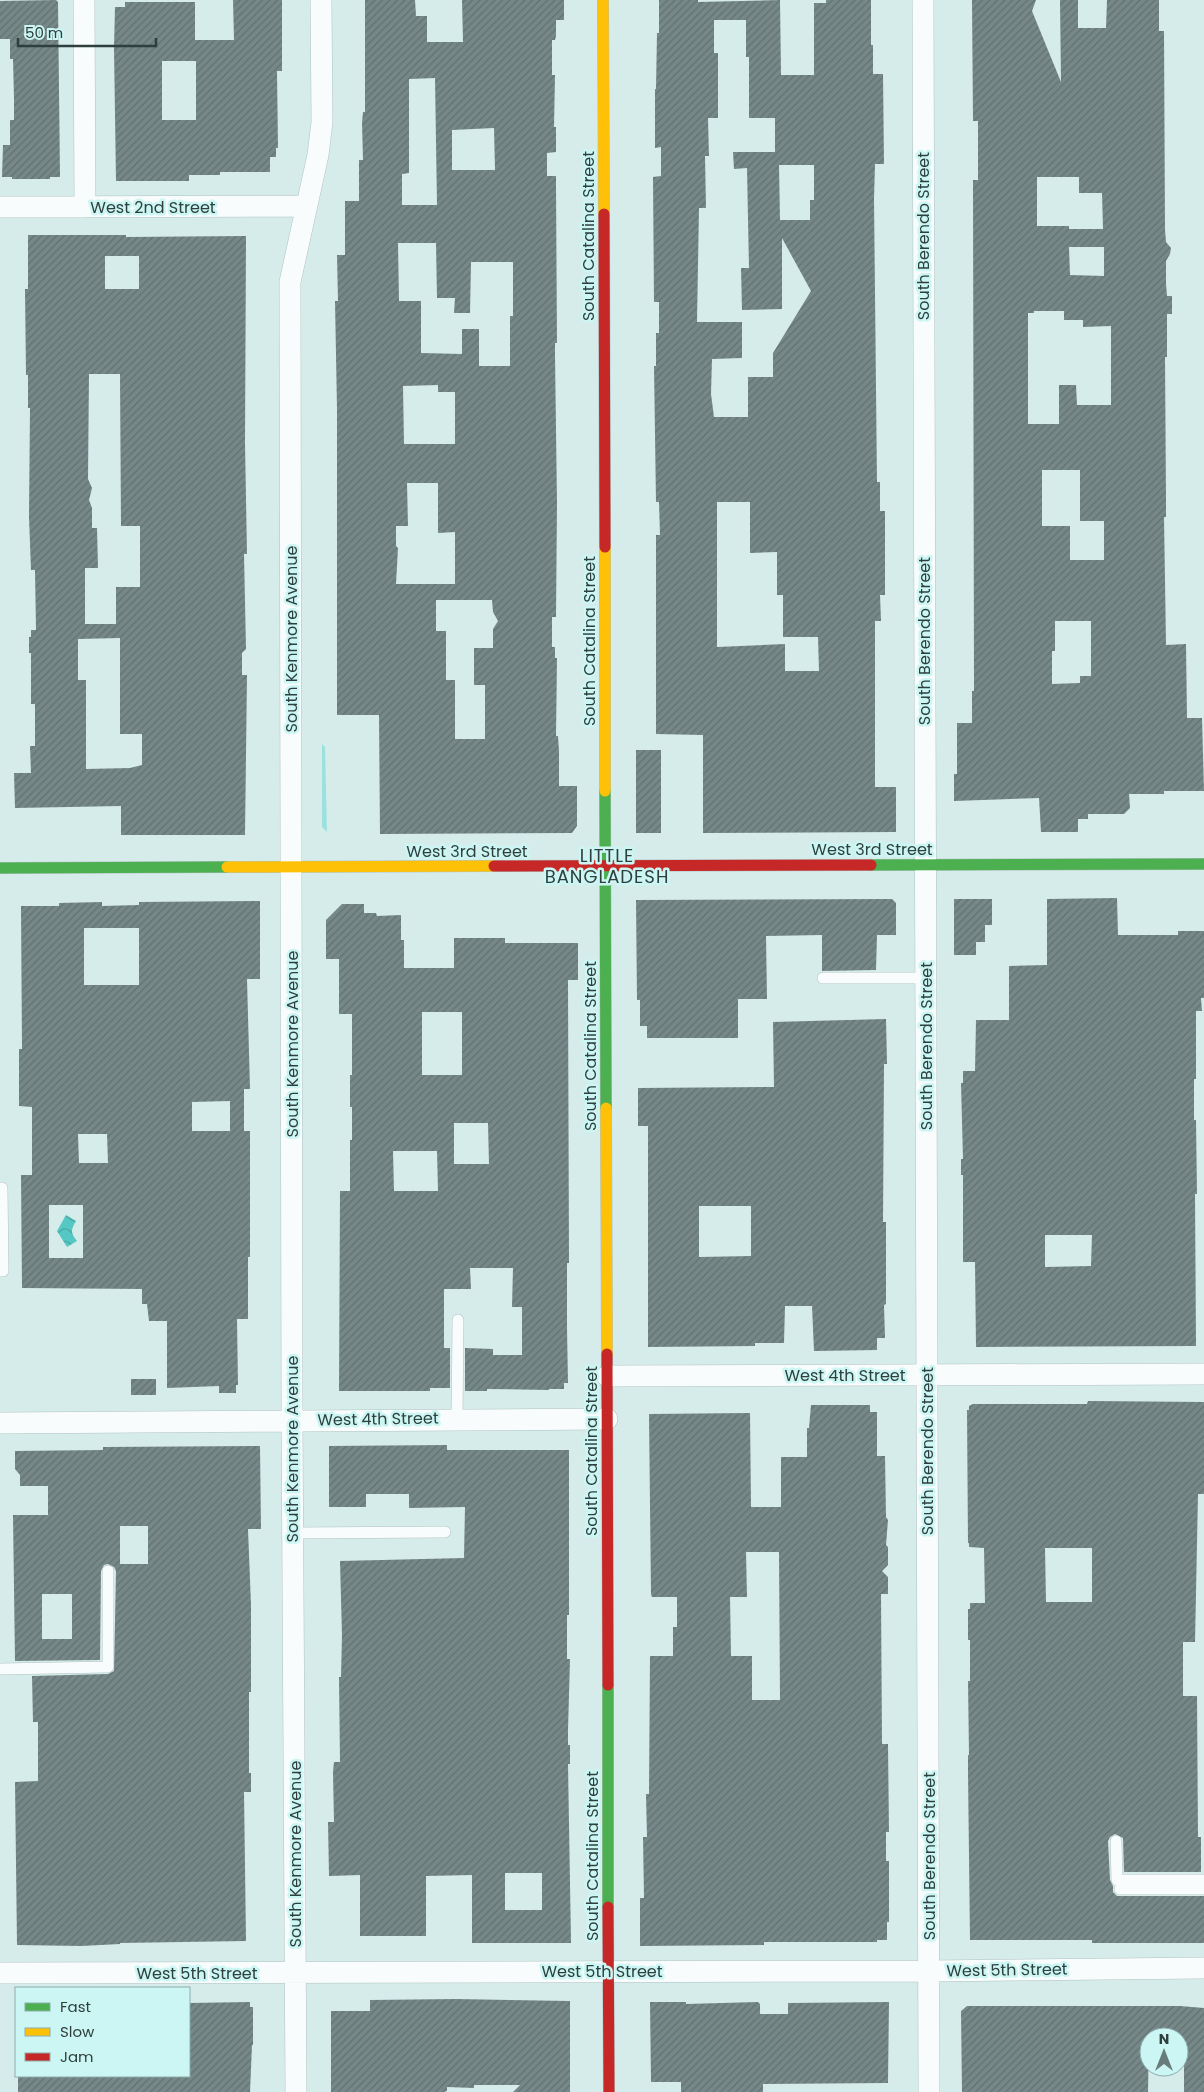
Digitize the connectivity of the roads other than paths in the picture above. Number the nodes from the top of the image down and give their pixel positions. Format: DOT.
graph roads {
  1 [pos="84,0"];
  2 [pos="321,0"];
  3 [pos="603,0"];
  4 [pos="922,0"];
  5 [pos="306,206"];
  6 [pos="0,207"];
  7 [pos="84,207"];
  8 [pos="1204,864"];
  9 [pos="926,865"];
  10 [pos="292,866"];
  11 [pos="606,866"];
  12 [pos="0,868"];
  13 [pos="823,978"];
  14 [pos="927,978"];
  15 [pos="0,1188"];
  16 [pos="1,1231"];
  17 [pos="0,1271"];
  18 [pos="458,1320"];
  19 [pos="1204,1374"];
  20 [pos="927,1375"];
  21 [pos="607,1376"];
  22 [pos="456,1419"];
  23 [pos="607,1419"];
  24 [pos="292,1420"];
  25 [pos="0,1423"];
  26 [pos="445,1532"];
  27 [pos="293,1533"];
  28 [pos="108,1571"];
  29 [pos="0,1669"];
  30 [pos="1116,1841"];
  31 [pos="1204,1880"];
  32 [pos="1120,1889"];
  33 [pos="1204,1889"];
  34 [pos="1204,1968"];
  35 [pos="608,1971"];
  36 [pos="930,1971"];
  37 [pos="296,1972"];
  38 [pos="0,1973"];
  39 [pos="296,2092"];
  40 [pos="609,2092"];
  41 [pos="930,2092"];
  1 -- 7 [label="street"];
  2 -- 5 [label="street, South Kenmore Avenue"];
  3 -- 11 [label="street, South Catalina Street"];
  4 -- 9 [label="street, South Berendo Street"];
  5 -- 7 [label="street, West 2nd Street"];
  5 -- 10 [label="street, South Kenmore Avenue"];
  6 -- 7 [label="street, West 2nd Street"];
  8 -- 9 [label="street, West 3rd Street"];
  9 -- 11 [label="street, West 3rd Street"];
  9 -- 14 [label="street, South Berendo Street"];
  10 -- 11 [label="street, West 3rd Street"];
  10 -- 12 [label="street, West 3rd Street"];
  10 -- 24 [label="street, South Kenmore Avenue"];
  11 -- 21 [label="street, South Catalina Street"];
  13 -- 14 [label="lane"];
  14 -- 20 [label="street, South Berendo Street"];
  15 -- 16 [label="lane"];
  16 -- 17 [label="lane"];
  18 -- 22 [label="lane"];
  19 -- 20 [label="street, West 4th Street"];
  20 -- 21 [label="street, West 4th Street"];
  20 -- 36 [label="street, South Berendo Street"];
  21 -- 23 [label="street, South Catalina Street"];
  22 -- 23 [label="street, West 4th Street"];
  22 -- 24 [label="street, West 4th Street"];
  23 -- 35 [label="street, South Catalina Street"];
  24 -- 25 [label="street, West 4th Street"];
  24 -- 27 [label="street, South Kenmore Avenue"];
  26 -- 27 [label="lane"];
  27 -- 37 [label="street, South Kenmore Avenue"];
  28 -- 29 [label="lane"];
  30 -- 31 [label="lane"];
  32 -- 33 [label="lane"];
  34 -- 36 [label="street, West 5th Street"];
  35 -- 36 [label="street, West 5th Street"];
  35 -- 37 [label="street, West 5th Street"];
  35 -- 40 [label="street, South Catalina Street"];
  36 -- 41 [label="street, South Berendo Street"];
  37 -- 38 [label="street, West 5th Street"];
  37 -- 39 [label="street, South Kenmore Avenue"];
}
